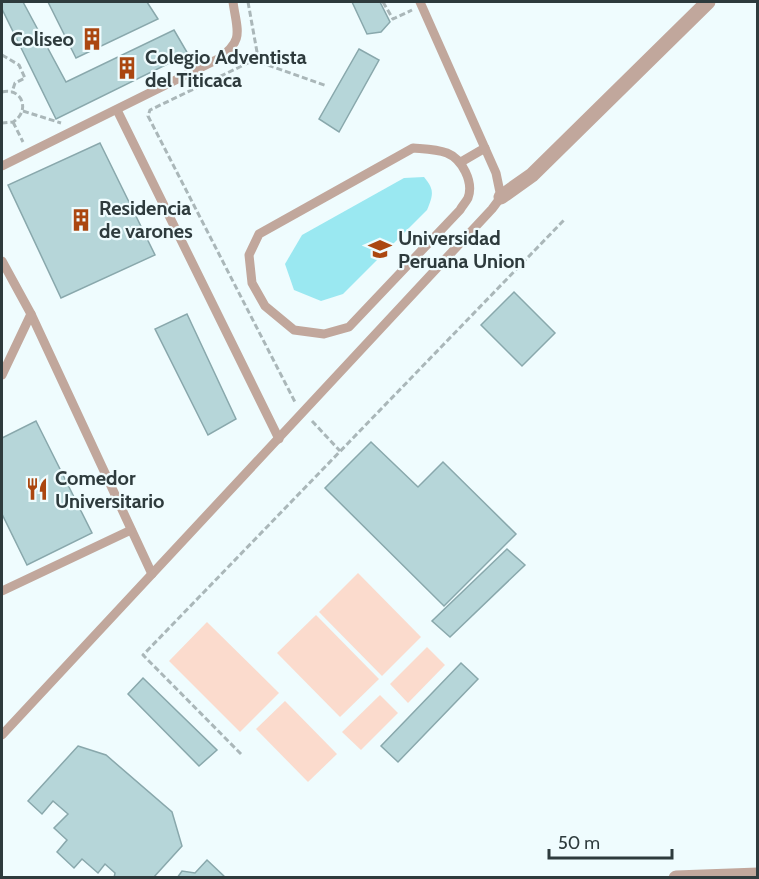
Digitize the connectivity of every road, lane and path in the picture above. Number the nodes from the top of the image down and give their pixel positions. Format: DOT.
graph roads {
  1 [pos="233,2"];
  2 [pos="248,2"];
  3 [pos="383,2"];
  4 [pos="708,2"];
  5 [pos="421,3"];
  6 [pos="2,56"];
  7 [pos="251,59"];
  8 [pos="327,86"];
  9 [pos="2,92"];
  10 [pos="12,92"];
  11 [pos="117,110"];
  12 [pos="23,111"];
  13 [pos="13,123"];
  14 [pos="2,124"];
  15 [pos="64,124"];
  16 [pos="24,144"];
  17 [pos="485,148"];
  18 [pos="461,162"];
  19 [pos="2,166"];
  20 [pos="501,197"];
  21 [pos="565,219"];
  22 [pos="2,261"];
  23 [pos="31,314"];
  24 [pos="2,375"];
  25 [pos="304,412"];
  26 [pos="279,439"];
  27 [pos="340,452"];
  28 [pos="131,530"];
  29 [pos="152,574"];
  30 [pos="2,591"];
  31 [pos="2,735"];
  32 [pos="241,754"];
  33 [pos="758,874"];
  34 [pos="676,878"];
  1 -- 11 [label="lane"];
  2 -- 7 [label="path"];
  3 -- 5 [label="path"];
  4 -- 20 [label="street"];
  5 -- 17 [label="lane"];
  6 -- 10 [label="path"];
  7 -- 8 [label="path"];
  7 -- 25 [label="path"];
  9 -- 10 [label="path"];
  10 -- 12 [label="path"];
  11 -- 19 [label="lane"];
  11 -- 26 [label="lane"];
  12 -- 13 [label="path"];
  12 -- 15 [label="path"];
  13 -- 14 [label="path"];
  13 -- 16 [label="path"];
  17 -- 18 [label="lane"];
  17 -- 20 [label="lane"];
  18 -- 18 [label="lane"];
  20 -- 25 [label="lane"];
  21 -- 27 [label="path"];
  22 -- 23 [label="lane"];
  23 -- 24 [label="lane"];
  23 -- 28 [label="lane"];
  25 -- 26 [label="lane"];
  25 -- 27 [label="path"];
  26 -- 29 [label="lane"];
  27 -- 32 [label="path"];
  28 -- 29 [label="lane"];
  28 -- 30 [label="lane"];
  29 -- 31 [label="lane"];
  33 -- 34 [label="street"];
}
